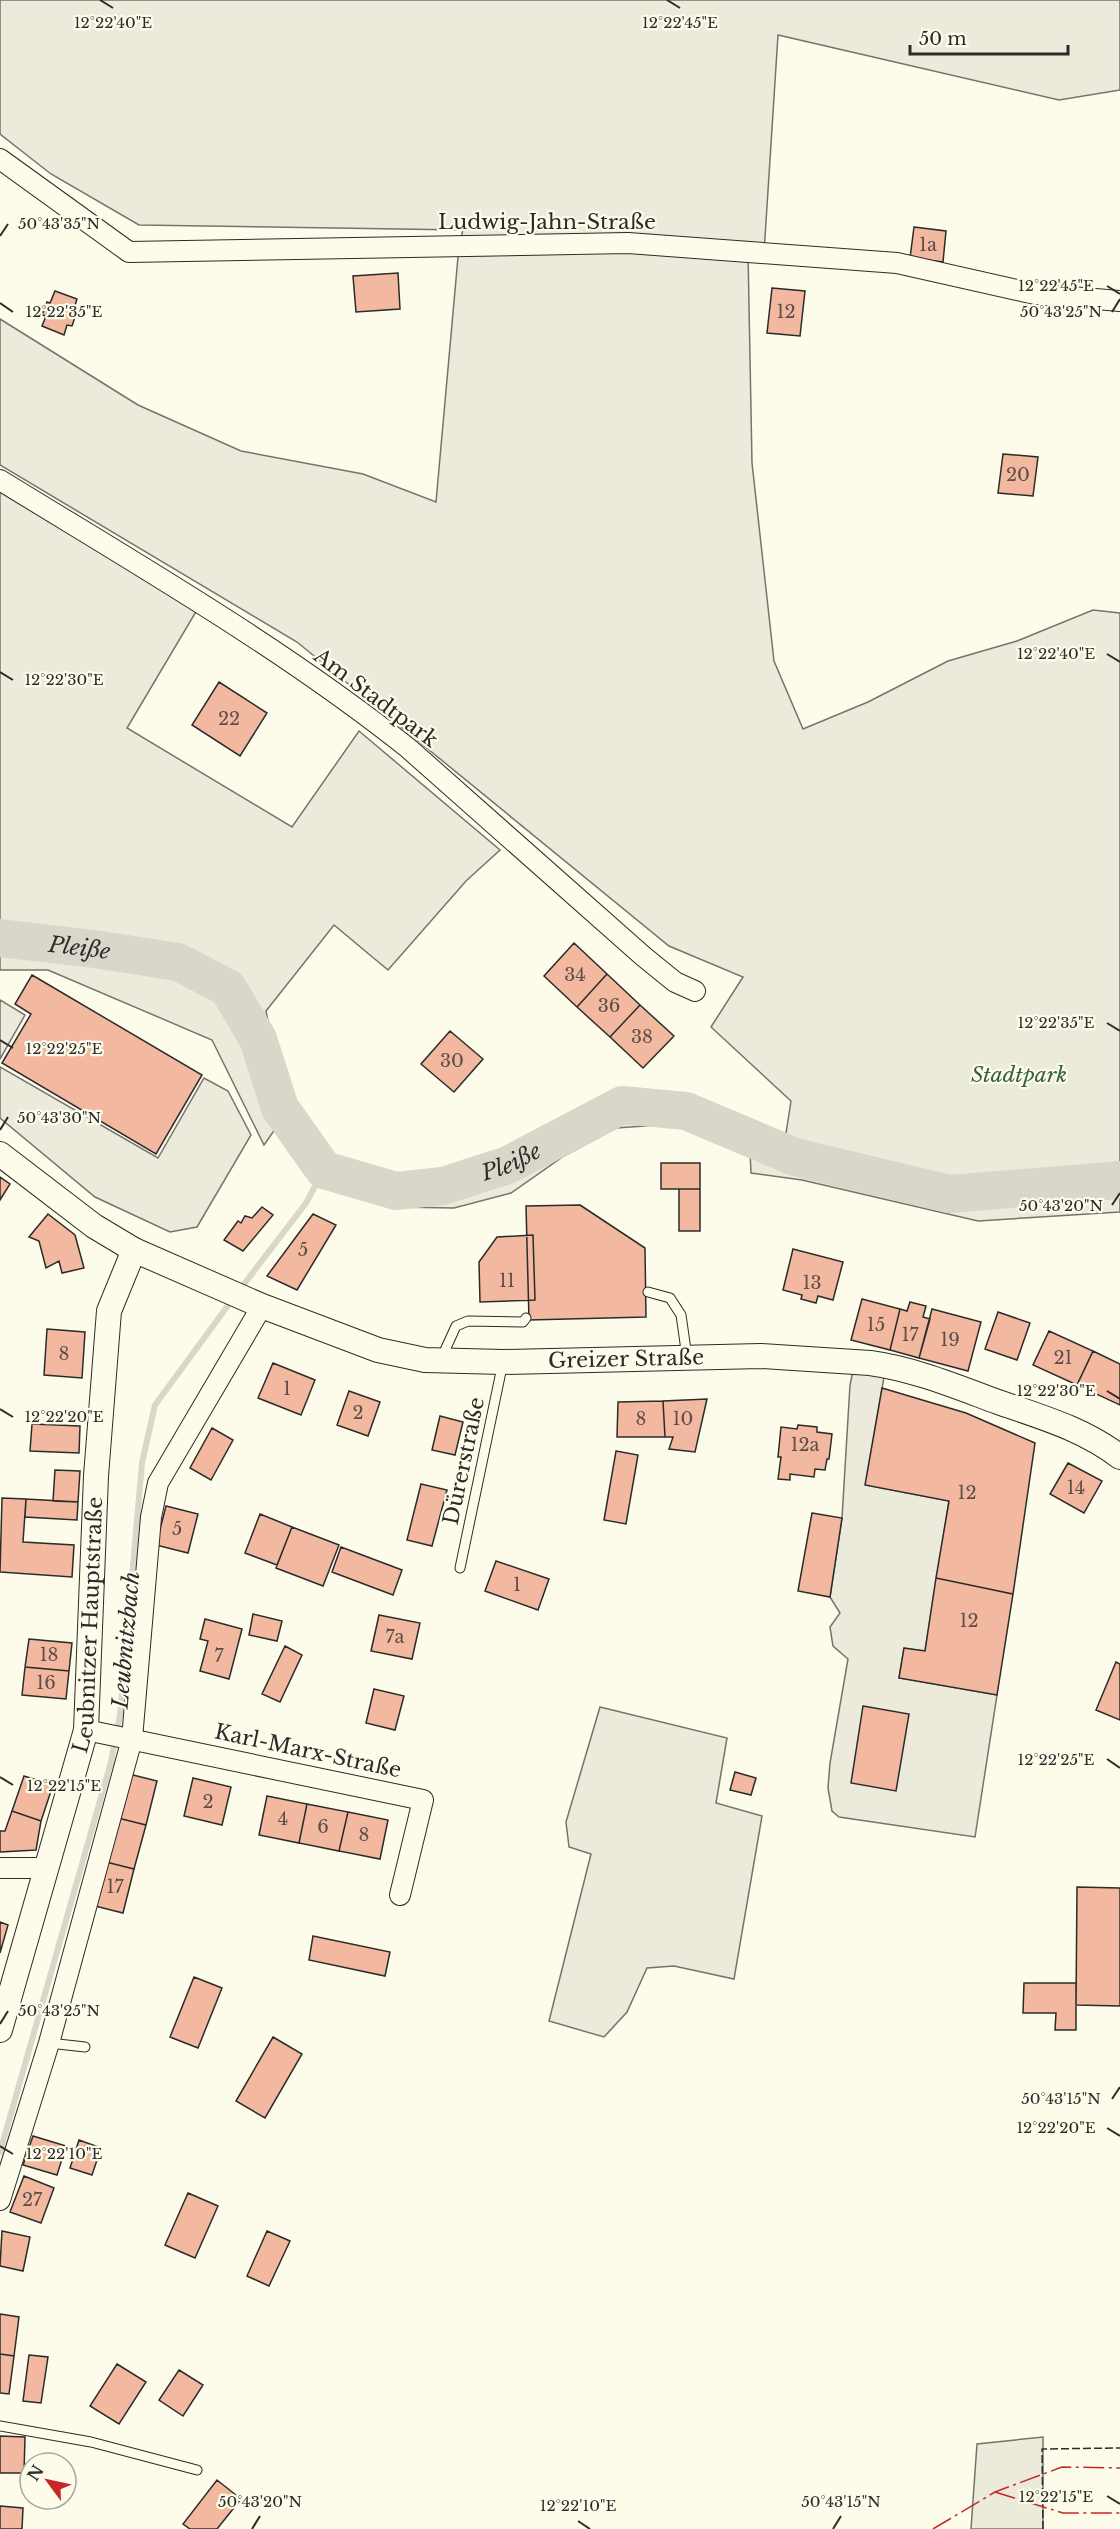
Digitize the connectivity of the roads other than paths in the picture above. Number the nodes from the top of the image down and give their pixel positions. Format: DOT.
graph roads {
  1 [pos="0,159"];
  2 [pos="1120,301"];
  3 [pos="0,480"];
  4 [pos="695,991"];
  5 [pos="0,1154"];
  6 [pos="134,1250"];
  7 [pos="648,1292"];
  8 [pos="257,1304"];
  9 [pos="526,1318"];
  10 [pos="687,1357"];
  11 [pos="441,1360"];
  12 [pos="503,1362"];
  13 [pos="1117,1452"];
  14 [pos="460,1568"];
  15 [pos="111,1735"];
  16 [pos="0,1868"];
  17 [pos="45,1868"];
  18 [pos="400,1895"];
  19 [pos="0,2030"];
  20 [pos="49,2043"];
  21 [pos="85,2047"];
  22 [pos="0,2200"];
  23 [pos="0,2426"];
  24 [pos="197,2470"];
  1 -- 2 [label="street, Ludwig-Jahn-Straße"];
  3 -- 4 [label="street, Am Stadtpark"];
  5 -- 6 [label="street, Greizer Straße"];
  6 -- 8 [label="street, Greizer Straße"];
  6 -- 15 [label="street, Leubnitzer Hauptstraße"];
  7 -- 10 [label="lane"];
  8 -- 11 [label="street, Greizer Straße"];
  8 -- 15 [label="street, Leubnitzer Hauptstraße"];
  9 -- 11 [label="lane"];
  10 -- 12 [label="street, Greizer Straße"];
  10 -- 13 [label="street, Greizer Straße"];
  11 -- 12 [label="street, Greizer Straße"];
  12 -- 14 [label="lane, Dürerstraße"];
  15 -- 17 [label="street, Leubnitzer Hauptstraße"];
  15 -- 18 [label="street, Karl-Marx-Straße"];
  15 -- 20 [label="street, Leubnitzer Hauptstraße"];
  16 -- 17 [label="street"];
  17 -- 19 [label="street, Leubnitzer Hauptstraße"];
  20 -- 21 [label="lane"];
  20 -- 22 [label="street, Leubnitzer Hauptstraße"];
  23 -- 24 [label="lane"];
}
